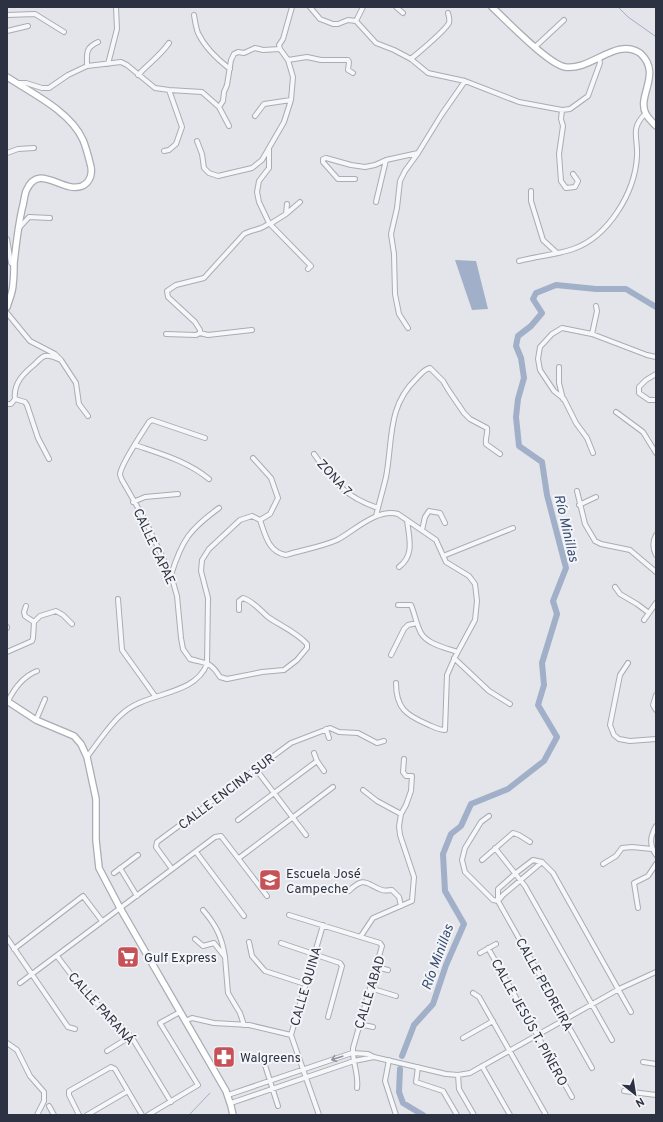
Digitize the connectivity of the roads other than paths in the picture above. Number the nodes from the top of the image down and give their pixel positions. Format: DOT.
graph roads {
  1 [pos="116,7"];
  2 [pos="292,7"];
  3 [pos="310,7"];
  4 [pos="363,7"];
  5 [pos="396,7"];
  6 [pos="492,7"];
  7 [pos="403,13"];
  8 [pos="448,13"];
  9 [pos="7,14"];
  10 [pos="194,15"];
  11 [pos="564,20"];
  12 [pos="356,21"];
  13 [pos="28,26"];
  14 [pos="7,31"];
  15 [pos="64,32"];
  16 [pos="98,42"];
  17 [pos="169,43"];
  18 [pos="535,47"];
  19 [pos="280,49"];
  20 [pos="599,58"];
  21 [pos="411,59"];
  22 [pos="288,60"];
  23 [pos="108,64"];
  24 [pos="87,66"];
  25 [pos="230,68"];
  26 [pos="353,73"];
  27 [pos="138,75"];
  28 [pos="7,77"];
  29 [pos="465,81"];
  30 [pos="16,83"];
  31 [pos="169,90"];
  32 [pos="291,100"];
  33 [pos="220,107"];
  34 [pos="562,110"];
  35 [pos="645,114"];
  36 [pos="256,116"];
  37 [pos="228,126"];
  38 [pos="656,126"];
  39 [pos="197,141"];
  40 [pos="34,148"];
  41 [pos="269,148"];
  42 [pos="164,151"];
  43 [pos="7,153"];
  44 [pos="418,153"];
  45 [pos="386,160"];
  46 [pos="573,174"];
  47 [pos="355,179"];
  48 [pos="530,191"];
  49 [pos="300,202"];
  50 [pos="376,202"];
  51 [pos="287,204"];
  52 [pos="286,214"];
  53 [pos="50,218"];
  54 [pos="269,224"];
  55 [pos="18,230"];
  56 [pos="7,240"];
  57 [pos="556,253"];
  58 [pos="519,261"];
  59 [pos="14,264"];
  60 [pos="308,269"];
  61 [pos="596,306"];
  62 [pos="7,307"];
  63 [pos="7,313"];
  64 [pos="408,328"];
  65 [pos="252,330"];
  66 [pos="200,333"];
  67 [pos="166,334"];
  68 [pos="592,334"];
  69 [pos="656,357"];
  70 [pos="60,360"];
  71 [pos="559,367"];
  72 [pos="656,374"];
  73 [pos="15,399"];
  74 [pos="564,399"];
  75 [pos="656,400"];
  76 [pos="7,404"];
  77 [pos="616,412"];
  78 [pos="88,416"];
  79 [pos="205,438"];
  80 [pos="135,446"];
  81 [pos="656,450"];
  82 [pos="593,453"];
  83 [pos="314,454"];
  84 [pos="500,454"];
  85 [pos="253,458"];
  86 [pos="49,460"];
  87 [pos="209,479"];
  88 [pos="577,492"];
  89 [pos="178,494"];
  90 [pos="596,497"];
  91 [pos="134,502"];
  92 [pos="579,505"];
  93 [pos="219,508"];
  94 [pos="378,508"];
  95 [pos="376,516"];
  96 [pos="260,520"];
  97 [pos="408,520"];
  98 [pos="445,523"];
  99 [pos="513,528"];
  100 [pos="422,530"];
  101 [pos="656,535"];
  102 [pos="656,555"];
  103 [pos="442,556"];
  104 [pos="399,567"];
  105 [pos="656,572"];
  106 [pos="171,575"];
  107 [pos="615,587"];
  108 [pos="118,599"];
  109 [pos="656,603"];
  110 [pos="398,605"];
  111 [pos="26,606"];
  112 [pos="239,610"];
  113 [pos="649,613"];
  114 [pos="644,620"];
  115 [pos="34,622"];
  116 [pos="417,623"];
  117 [pos="72,624"];
  118 [pos="7,652"];
  119 [pos="457,652"];
  120 [pos="391,655"];
  121 [pos="454,658"];
  122 [pos="628,663"];
  123 [pos="207,664"];
  124 [pos="37,671"];
  125 [pos="396,683"];
  126 [pos="656,695"];
  127 [pos="154,696"];
  128 [pos="45,699"];
  129 [pos="8,701"];
  130 [pos="510,704"];
  131 [pos="656,710"];
  132 [pos="36,720"];
  133 [pos="326,729"];
  134 [pos="329,738"];
  135 [pos="656,739"];
  136 [pos="384,741"];
  137 [pos="314,753"];
  138 [pos="87,757"];
  139 [pos="404,759"];
  140 [pos="317,761"];
  141 [pos="255,768"];
  142 [pos="324,771"];
  143 [pos="333,787"];
  144 [pos="363,790"];
  145 [pos="274,793"];
  146 [pos="401,814"];
  147 [pos="489,816"];
  148 [pos="292,818"];
  149 [pos="238,820"];
  150 [pos="656,826"];
  151 [pos="306,835"];
  152 [pos="530,842"];
  153 [pos="495,848"];
  154 [pos="652,849"];
  155 [pos="196,852"];
  156 [pos="138,855"];
  157 [pos="656,855"];
  158 [pos="239,858"];
  159 [pos="482,860"];
  160 [pos="542,862"];
  161 [pos="603,864"];
  162 [pos="656,864"];
  163 [pos="120,868"];
  164 [pos="172,869"];
  165 [pos="114,873"];
  166 [pos="516,873"];
  167 [pos="521,880"];
  168 [pos="349,891"];
  169 [pos="137,896"];
  170 [pos="267,896"];
  171 [pos="498,900"];
  172 [pos="401,906"];
  173 [pos="120,908"];
  174 [pos="638,908"];
  175 [pos="203,910"];
  176 [pos="289,915"];
  177 [pos="244,916"];
  178 [pos="102,922"];
  179 [pos="323,925"];
  180 [pos="361,936"];
  181 [pos="7,938"];
  182 [pos="194,939"];
  183 [pos="249,942"];
  184 [pos="281,943"];
  185 [pos="496,944"];
  186 [pos="488,948"];
  187 [pos="14,949"];
  188 [pos="480,953"];
  189 [pos="314,955"];
  190 [pos="57,956"];
  191 [pos="225,957"];
  192 [pos="376,967"];
  193 [pos="388,970"];
  194 [pos="656,972"];
  195 [pos="32,974"];
  196 [pos="20,983"];
  197 [pos="305,984"];
  198 [pos="370,988"];
  199 [pos="619,989"];
  200 [pos="473,993"];
  201 [pos="396,996"];
  202 [pos="592,1004"];
  203 [pos="180,1012"];
  204 [pos="631,1012"];
  205 [pos="328,1017"];
  206 [pos="564,1020"];
  207 [pos="185,1021"];
  208 [pos="493,1021"];
  209 [pos="359,1024"];
  210 [pos="244,1025"];
  211 [pos="373,1027"];
  212 [pos="75,1029"];
  213 [pos="291,1035"];
  214 [pos="537,1035"];
  215 [pos="131,1036"];
  216 [pos="463,1038"];
  217 [pos="612,1040"];
  218 [pos="7,1043"];
  219 [pos="107,1051"];
  220 [pos="510,1051"];
  221 [pos="352,1053"];
  222 [pos="374,1057"];
  223 [pos="389,1060"];
  224 [pos="264,1062"];
  225 [pos="354,1062"];
  226 [pos="643,1062"];
  227 [pos="656,1064"];
  228 [pos="482,1066"];
  229 [pos="418,1067"];
  230 [pos="592,1068"];
  231 [pos="302,1069"];
  232 [pos="458,1075"];
  233 [pos="305,1078"];
  234 [pos="270,1081"];
  235 [pos="357,1088"];
  236 [pos="272,1089"];
  237 [pos="624,1090"];
  238 [pos="128,1091"];
  239 [pos="228,1095"];
  240 [pos="656,1095"];
  241 [pos="572,1097"];
  242 [pos="171,1102"];
  243 [pos="231,1103"];
  244 [pos="49,1106"];
  245 [pos="278,1106"];
  246 [pos="37,1115"];
  247 [pos="54,1115"];
  248 [pos="79,1115"];
  249 [pos="87,1115"];
  250 [pos="142,1115"];
  251 [pos="148,1115"];
  252 [pos="233,1115"];
  253 [pos="319,1115"];
  254 [pos="396,1115"];
  255 [pos="457,1115"];
  256 [pos="474,1115"];
  257 [pos="510,1115"];
  258 [pos="546,1115"];
  1 -- 23 [label="street"];
  2 -- 19 [label="street"];
  3 -- 12 [label="street"];
  4 -- 12 [label="street"];
  5 -- 7 [label="street"];
  6 -- 18 [label="street"];
  8 -- 21 [label="street"];
  9 -- 15 [label="street"];
  10 -- 25 [label="street"];
  11 -- 18 [label="street"];
  12 -- 21 [label="street"];
  13 -- 14 [label="street"];
  16 -- 24 [label="street"];
  17 -- 27 [label="street"];
  18 -- 20 [label="street"];
  19 -- 22 [label="street"];
  19 -- 25 [label="street"];
  20 -- 34 [label="street"];
  20 -- 35 [label="street"];
  21 -- 29 [label="street"];
  22 -- 26 [label="street"];
  22 -- 32 [label="street"];
  23 -- 24 [label="street"];
  23 -- 27 [label="street"];
  24 -- 30 [label="street"];
  25 -- 33 [label="street"];
  27 -- 31 [label="street"];
  28 -- 30 [label="street"];
  29 -- 34 [label="street"];
  29 -- 44 [label="street"];
  30 -- 55 [label="street"];
  31 -- 33 [label="street"];
  31 -- 42 [label="street"];
  32 -- 36 [label="street"];
  32 -- 41 [label="street"];
  33 -- 37 [label="street"];
  34 -- 46 [label="street"];
  35 -- 38 [label="street"];
  35 -- 57 [label="street"];
  39 -- 41 [label="street"];
  40 -- 43 [label="street"];
  41 -- 54 [label="street"];
  44 -- 45 [label="street"];
  44 -- 64 [label="street"];
  45 -- 47 [label="street"];
  45 -- 50 [label="street"];
  48 -- 57 [label="street"];
  49 -- 52 [label="street"];
  51 -- 52 [label="street"];
  52 -- 54 [label="street"];
  53 -- 55 [label="street"];
  54 -- 60 [label="street"];
  54 -- 66 [label="street"];
  55 -- 59 [label="street"];
  56 -- 59 [label="street"];
  57 -- 58 [label="street"];
  59 -- 62 [label="street"];
  61 -- 68 [label="street"];
  63 -- 70 [label="street"];
  65 -- 66 [label="street"];
  66 -- 67 [label="street"];
  68 -- 69 [label="street"];
  68 -- 74 [label="street"];
  70 -- 73 [label="street"];
  70 -- 78 [label="street"];
  71 -- 74 [label="street"];
  72 -- 75 [label="street"];
  73 -- 76 [label="street"];
  73 -- 86 [label="street"];
  74 -- 82 [label="street"];
  77 -- 81 [label="street"];
  79 -- 80 [label="street, CALLE CAPAE"];
  80 -- 87 [label="street"];
  80 -- 91 [label="street, CALLE CAPAE"];
  83 -- 94 [label="street, ZONA 7"];
  84 -- 94 [label="street"];
  85 -- 96 [label="street"];
  88 -- 92 [label="street"];
  89 -- 91 [label="street"];
  90 -- 92 [label="street"];
  91 -- 106 [label="street, CALLE CAPAE"];
  92 -- 105 [label="street"];
  93 -- 106 [label="street"];
  94 -- 95 [label="street"];
  95 -- 96 [label="street"];
  95 -- 97 [label="street"];
  96 -- 123 [label="street"];
  97 -- 100 [label="street"];
  97 -- 104 [label="street"];
  98 -- 100 [label="street"];
  99 -- 103 [label="street"];
  100 -- 103 [label="street"];
  101 -- 102 [label="street"];
  103 -- 119 [label="street"];
  106 -- 123 [label="street, CALLE CAPAE"];
  107 -- 113 [label="street"];
  108 -- 127 [label="street"];
  109 -- 113 [label="street"];
  110 -- 116 [label="street"];
  111 -- 115 [label="street"];
  112 -- 123 [label="street"];
  113 -- 114 [label="street"];
  115 -- 117 [label="street"];
  115 -- 118 [label="street"];
  116 -- 119 [label="street"];
  116 -- 120 [label="street"];
  119 -- 121 [label="street"];
  121 -- 125 [label="street"];
  121 -- 130 [label="street"];
  122 -- 135 [label="street"];
  123 -- 127 [label="street"];
  124 -- 129 [label="street"];
  126 -- 131 [label="street"];
  127 -- 138 [label="street"];
  128 -- 132 [label="street"];
  129 -- 132 [label="street"];
  132 -- 138 [label="street"];
  133 -- 134 [label="street"];
  133 -- 136 [label="street"];
  133 -- 141 [label="street, CALLE ENCINA SUR"];
  137 -- 140 [label="street"];
  138 -- 173 [label="street"];
  139 -- 146 [label="street"];
  140 -- 142 [label="street"];
  140 -- 145 [label="street"];
  141 -- 145 [label="street"];
  141 -- 164 [label="street, CALLE ENCINA SUR"];
  143 -- 148 [label="street"];
  144 -- 146 [label="street"];
  145 -- 148 [label="street"];
  145 -- 149 [label="street"];
  146 -- 172 [label="street"];
  147 -- 171 [label="street"];
  148 -- 151 [label="street"];
  148 -- 158 [label="street"];
  150 -- 154 [label="street"];
  152 -- 153 [label="street"];
  153 -- 159 [label="street"];
  153 -- 166 [label="street"];
  154 -- 157 [label="street"];
  154 -- 161 [label="street"];
  155 -- 158 [label="street"];
  155 -- 164 [label="street"];
  155 -- 177 [label="street"];
  156 -- 163 [label="street"];
  158 -- 170 [label="street"];
  160 -- 166 [label="street"];
  160 -- 167 [label="street"];
  160 -- 199 [label="street"];
  162 -- 174 [label="street"];
  163 -- 165 [label="street"];
  163 -- 169 [label="street"];
  164 -- 169 [label="street"];
  166 -- 167 [label="street"];
  166 -- 171 [label="street"];
  167 -- 171 [label="street"];
  167 -- 202 [label="street"];
  168 -- 172 [label="street"];
  169 -- 173 [label="street"];
  171 -- 206 [label="street, CALLE PEDREIRA"];
  172 -- 180 [label="street"];
  173 -- 178 [label="street"];
  173 -- 203 [label="street"];
  175 -- 191 [label="street"];
  176 -- 179 [label="street, CALLE ABAD"];
  178 -- 187 [label="street"];
  178 -- 190 [label="street"];
  179 -- 180 [label="street, CALLE ABAD"];
  179 -- 189 [label="street, CALLE QUINA"];
  180 -- 192 [label="street, CALLE ABAD"];
  181 -- 187 [label="street"];
  182 -- 191 [label="street"];
  183 -- 197 [label="street"];
  184 -- 189 [label="street"];
  185 -- 186 [label="street"];
  186 -- 188 [label="street"];
  186 -- 214 [label="street, CALLE JESÚS T. PIÑERO"];
  187 -- 195 [label="street"];
  189 -- 197 [label="street, CALLE QUINA"];
  189 -- 205 [label="street"];
  190 -- 195 [label="street"];
  190 -- 215 [label="street, CALLE PARANÁ"];
  191 -- 210 [label="street"];
  192 -- 193 [label="street"];
  192 -- 198 [label="street, CALLE ABAD"];
  194 -- 199 [label="street"];
  195 -- 196 [label="street"];
  195 -- 212 [label="street"];
  197 -- 213 [label="street, CALLE QUINA"];
  198 -- 201 [label="street"];
  198 -- 209 [label="street, CALLE ABAD"];
  199 -- 202 [label="street"];
  199 -- 204 [label="street"];
  200 -- 208 [label="street"];
  202 -- 206 [label="street"];
  202 -- 217 [label="street"];
  203 -- 207 [label="street"];
  203 -- 242 [label="street"];
  206 -- 214 [label="street"];
  206 -- 230 [label="street, CALLE PEDREIRA"];
  207 -- 210 [label="street"];
  207 -- 239 [label="street"];
  208 -- 216 [label="street"];
  208 -- 220 [label="street"];
  209 -- 211 [label="street"];
  209 -- 221 [label="street, CALLE ABAD"];
  210 -- 213 [label="street"];
  213 -- 231 [label="street, CALLE QUINA"];
  214 -- 220 [label="street"];
  214 -- 241 [label="street, CALLE JESÚS T. PIÑERO"];
  215 -- 219 [label="street"];
  215 -- 242 [label="street, CALLE PARANÁ"];
  218 -- 246 [label="street"];
  220 -- 228 [label="street"];
  220 -- 258 [label="street"];
  221 -- 222 [label="street"];
  221 -- 225 [label="street, CALLE ABAD"];
  221 -- 231 [label="street, one-way"];
  222 -- 223 [label="street"];
  222 -- 225 [label="street"];
  223 -- 229 [label="street"];
  223 -- 254 [label="street"];
  224 -- 234 [label="street"];
  225 -- 233 [label="street"];
  225 -- 235 [label="street, CALLE ABAD"];
  226 -- 227 [label="street"];
  228 -- 232 [label="street"];
  228 -- 257 [label="street"];
  229 -- 232 [label="street"];
  229 -- 255 [label="street"];
  231 -- 233 [label="street, CALLE QUINA"];
  231 -- 234 [label="street"];
  232 -- 256 [label="street"];
  233 -- 236 [label="street"];
  233 -- 253 [label="street, CALLE QUINA"];
  234 -- 236 [label="street"];
  234 -- 239 [label="street"];
  236 -- 243 [label="street"];
  236 -- 245 [label="street"];
  237 -- 240 [label="street"];
  238 -- 248 [label="street"];
  238 -- 249 [label="street"];
  238 -- 250 [label="street"];
  239 -- 243 [label="street"];
  242 -- 251 [label="street"];
  243 -- 252 [label="street"];
  244 -- 247 [label="street"];
}
